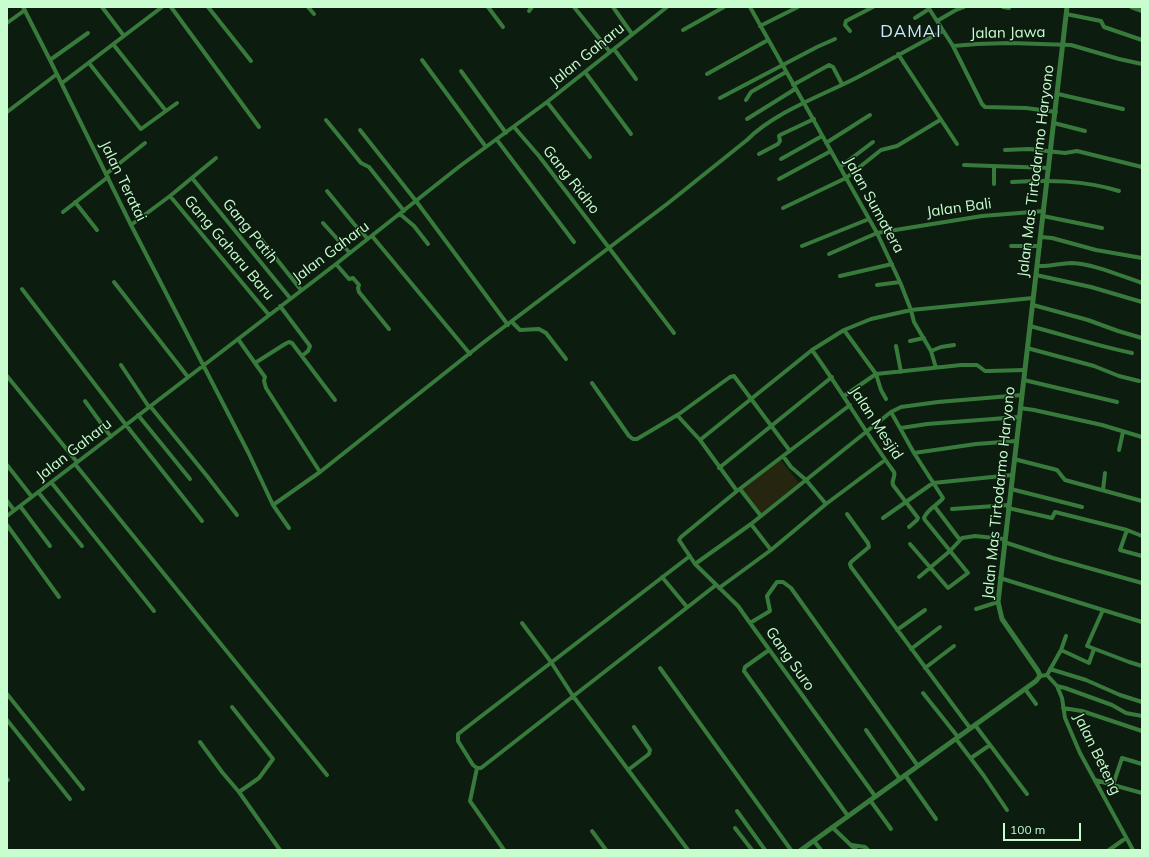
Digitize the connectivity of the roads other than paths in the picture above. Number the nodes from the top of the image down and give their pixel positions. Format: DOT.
graph roads {
  1 [pos="102,7"];
  2 [pos="162,7"];
  3 [pos="171,7"];
  4 [pos="208,7"];
  5 [pos="308,7"];
  6 [pos="488,7"];
  7 [pos="574,7"];
  8 [pos="613,7"];
  9 [pos="667,7"];
  10 [pos="724,7"];
  11 [pos="750,7"];
  12 [pos="798,7"];
  13 [pos="873,7"];
  14 [pos="964,7"];
  15 [pos="1003,7"];
  16 [pos="1067,7"];
  17 [pos="1131,7"];
  18 [pos="928,8"];
  19 [pos="1009,8"];
  20 [pos="24,9"];
  21 [pos="1142,11"];
  22 [pos="314,14"];
  23 [pos="1066,14"];
  24 [pos="915,18"];
  25 [pos="937,21"];
  26 [pos="7,23"];
  27 [pos="503,26"];
  28 [pos="760,26"];
  29 [pos="683,30"];
  30 [pos="850,31"];
  31 [pos="943,31"];
  32 [pos="88,33"];
  33 [pos="632,34"];
  34 [pos="124,36"];
  35 [pos="835,39"];
  36 [pos="768,40"];
  37 [pos="1142,40"];
  38 [pos="113,44"];
  39 [pos="1063,44"];
  40 [pos="953,46"];
  41 [pos="614,49"];
  42 [pos="610,52"];
  43 [pos="898,54"];
  44 [pos="50,60"];
  45 [pos="422,60"];
  46 [pos="251,61"];
  47 [pos="89,63"];
  48 [pos="1142,64"];
  49 [pos="782,65"];
  50 [pos="461,71"];
  51 [pos="585,72"];
  52 [pos="786,72"];
  53 [pos="57,74"];
  54 [pos="707,74"];
  55 [pos="636,79"];
  56 [pos="62,84"];
  57 [pos="842,84"];
  58 [pos="794,86"];
  59 [pos="1058,94"];
  60 [pos="720,98"];
  61 [pos="746,100"];
  62 [pos="547,102"];
  63 [pos="804,102"];
  64 [pos="177,104"];
  65 [pos="1123,109"];
  66 [pos="166,111"];
  67 [pos="7,112"];
  68 [pos="1056,112"];
  69 [pos="870,115"];
  70 [pos="747,119"];
  71 [pos="814,119"];
  72 [pos="326,120"];
  73 [pos="940,120"];
  74 [pos="1054,123"];
  75 [pos="259,127"];
  76 [pos="514,127"];
  77 [pos="360,130"];
  78 [pos="1085,131"];
  79 [pos="506,133"];
  80 [pos="631,134"];
  81 [pos="822,136"];
  82 [pos="497,140"];
  83 [pos="873,142"];
  84 [pos="145,143"];
  85 [pos="826,143"];
  86 [pos="957,144"];
  87 [pos="486,147"];
  88 [pos="1005,150"];
  89 [pos="831,151"];
  90 [pos="1050,151"];
  91 [pos="759,154"];
  92 [pos="590,157"];
  93 [pos="216,158"];
  94 [pos="781,159"];
  95 [pos="964,165"];
  96 [pos="994,166"];
  97 [pos="840,167"];
  98 [pos="1142,167"];
  99 [pos="1049,168"];
  100 [pos="107,176"];
  101 [pos="192,178"];
  102 [pos="846,178"];
  103 [pos="779,179"];
  104 [pos="1047,180"];
  105 [pos="1012,182"];
  106 [pos="994,184"];
  107 [pos="327,191"];
  108 [pos="1119,191"];
  109 [pos="170,196"];
  110 [pos="416,201"];
  111 [pos="75,202"];
  112 [pos="783,208"];
  113 [pos="63,212"];
  114 [pos="402,212"];
  115 [pos="1044,214"];
  116 [pos="870,219"];
  117 [pos="323,223"];
  118 [pos="131,225"];
  119 [pos="1102,228"];
  120 [pos="97,230"];
  121 [pos="877,233"];
  122 [pos="372,236"];
  123 [pos="1041,237"];
  124 [pos="260,238"];
  125 [pos="367,238"];
  126 [pos="574,242"];
  127 [pos="428,244"];
  128 [pos="802,246"];
  129 [pos="1011,246"];
  130 [pos="1040,246"];
  131 [pos="608,248"];
  132 [pos="349,252"];
  133 [pos="829,254"];
  134 [pos="1142,258"];
  135 [pos="336,264"];
  136 [pos="892,264"];
  137 [pos="1037,266"];
  138 [pos="1036,275"];
  139 [pos="840,276"];
  140 [pos="114,282"];
  141 [pos="900,282"];
  142 [pos="1142,283"];
  143 [pos="877,285"];
  144 [pos="22,289"];
  145 [pos="301,290"];
  146 [pos="290,298"];
  147 [pos="1034,298"];
  148 [pos="1142,302"];
  149 [pos="1033,305"];
  150 [pos="280,306"];
  151 [pos="911,310"];
  152 [pos="269,315"];
  153 [pos="512,322"];
  154 [pos="508,325"];
  155 [pos="1030,326"];
  156 [pos="389,329"];
  157 [pos="844,330"];
  158 [pos="674,333"];
  159 [pos="924,338"];
  160 [pos="1142,338"];
  161 [pos="238,339"];
  162 [pos="910,340"];
  163 [pos="954,345"];
  164 [pos="896,346"];
  165 [pos="1027,348"];
  166 [pos="812,350"];
  167 [pos="932,351"];
  168 [pos="1132,352"];
  169 [pos="470,354"];
  170 [pos="302,356"];
  171 [pos="566,359"];
  172 [pos="255,363"];
  173 [pos="121,365"];
  174 [pos="203,365"];
  175 [pos="936,368"];
  176 [pos="1025,370"];
  177 [pos="901,372"];
  178 [pos="876,374"];
  179 [pos="7,376"];
  180 [pos="188,377"];
  181 [pos="832,377"];
  182 [pos="1024,380"];
  183 [pos="1139,381"];
  184 [pos="592,383"];
  185 [pos="1022,395"];
  186 [pos="844,396"];
  187 [pos="886,399"];
  188 [pos="335,400"];
  189 [pos="752,400"];
  190 [pos="85,401"];
  191 [pos="1117,402"];
  192 [pos="850,405"];
  193 [pos="149,407"];
  194 [pos="1020,408"];
  195 [pos="891,412"];
  196 [pos="138,415"];
  197 [pos="677,415"];
  198 [pos="1019,417"];
  199 [pos="126,425"];
  200 [pos="771,426"];
  201 [pos="901,428"];
  202 [pos="866,432"];
  203 [pos="1124,432"];
  204 [pos="110,436"];
  205 [pos="1142,437"];
  206 [pos="700,440"];
  207 [pos="1016,441"];
  208 [pos="1119,450"];
  209 [pos="790,451"];
  210 [pos="914,453"];
  211 [pos="783,456"];
  212 [pos="1014,459"];
  213 [pos="885,460"];
  214 [pos="76,463"];
  215 [pos="7,465"];
  216 [pos="719,468"];
  217 [pos="320,472"];
  218 [pos="1105,473"];
  219 [pos="1012,475"];
  220 [pos="190,479"];
  221 [pos="806,480"];
  222 [pos="51,482"];
  223 [pos="933,483"];
  224 [pos="1010,489"];
  225 [pos="739,490"];
  226 [pos="1103,490"];
  227 [pos="38,492"];
  228 [pos="32,497"];
  229 [pos="7,501"];
  230 [pos="1142,501"];
  231 [pos="906,502"];
  232 [pos="826,504"];
  233 [pos="273,505"];
  234 [pos="20,506"];
  235 [pos="935,506"];
  236 [pos="1009,506"];
  237 [pos="1082,508"];
  238 [pos="14,510"];
  239 [pos="952,510"];
  240 [pos="847,514"];
  241 [pos="237,515"];
  242 [pos="7,516"];
  243 [pos="761,516"];
  244 [pos="883,518"];
  245 [pos="202,521"];
  246 [pos="751,524"];
  247 [pos="7,525"];
  248 [pos="909,527"];
  249 [pos="289,528"];
  250 [pos="1127,530"];
  251 [pos="1142,536"];
  252 [pos="960,540"];
  253 [pos="1004,541"];
  254 [pos="910,544"];
  255 [pos="50,546"];
  256 [pos="82,546"];
  257 [pos="771,550"];
  258 [pos="950,551"];
  259 [pos="690,556"];
  260 [pos="1142,556"];
  261 [pos="695,564"];
  262 [pos="929,568"];
  263 [pos="662,577"];
  264 [pos="919,577"];
  265 [pos="1000,578"];
  266 [pos="1142,583"];
  267 [pos="717,586"];
  268 [pos="59,597"];
  269 [pos="998,602"];
  270 [pos="686,607"];
  271 [pos="976,609"];
  272 [pos="924,610"];
  273 [pos="1103,610"];
  274 [pos="154,611"];
  275 [pos="1142,622"];
  276 [pos="522,623"];
  277 [pos="750,623"];
  278 [pos="940,627"];
  279 [pos="897,630"];
  280 [pos="1066,636"];
  281 [pos="954,646"];
  282 [pos="911,649"];
  283 [pos="1094,649"];
  284 [pos="769,650"];
  285 [pos="1061,650"];
  286 [pos="551,662"];
  287 [pos="1142,666"];
  288 [pos="660,668"];
  289 [pos="925,668"];
  290 [pos="1050,669"];
  291 [pos="1047,675"];
  292 [pos="1040,676"];
  293 [pos="1057,686"];
  294 [pos="1025,689"];
  295 [pos="923,693"];
  296 [pos="7,694"];
  297 [pos="573,696"];
  298 [pos="1142,702"];
  299 [pos="1036,704"];
  300 [pos="232,707"];
  301 [pos="1063,708"];
  302 [pos="1142,716"];
  303 [pos="7,720"];
  304 [pos="634,727"];
  305 [pos="973,727"];
  306 [pos="866,730"];
  307 [pos="1142,731"];
  308 [pos="957,738"];
  309 [pos="200,742"];
  310 [pos="990,745"];
  311 [pos="971,758"];
  312 [pos="1142,764"];
  313 [pos="918,766"];
  314 [pos="476,768"];
  315 [pos="628,770"];
  316 [pos="327,775"];
  317 [pos="905,775"];
  318 [pos="900,779"];
  319 [pos="1095,780"];
  320 [pos="1113,785"];
  321 [pos="83,789"];
  322 [pos="239,792"];
  323 [pos="1142,793"];
  324 [pos="1027,794"];
  325 [pos="875,796"];
  326 [pos="70,799"];
  327 [pos="870,800"];
  328 [pos="1007,810"];
  329 [pos="737,811"];
  330 [pos="848,816"];
  331 [pos="936,819"];
  332 [pos="832,827"];
  333 [pos="735,828"];
  334 [pos="891,829"];
  335 [pos="592,831"];
  336 [pos="1126,838"];
  337 [pos="814,841"];
  338 [pos="851,845"];
  339 [pos="280,850"];
  340 [pos="504,850"];
  341 [pos="606,850"];
  342 [pos="688,850"];
  343 [pos="752,850"];
  344 [pos="765,850"];
  345 [pos="791,850"];
  346 [pos="801,850"];
  347 [pos="821,850"];
  348 [pos="856,850"];
  349 [pos="868,850"];
  350 [pos="1109,850"];
  351 [pos="1133,850"];
  1 -- 34 [label="street"];
  2 -- 34 [label="street"];
  3 -- 75 [label="street"];
  4 -- 46 [label="street"];
  5 -- 22 [label="street"];
  6 -- 27 [label="street"];
  7 -- 42 [label="street"];
  8 -- 33 [label="street"];
  9 -- 33 [label="street, Jalan Gaharu"];
  10 -- 29 [label="street"];
  11 -- 28 [label="street, Jalan Sumatera"];
  12 -- 28 [label="street"];
  13 -- 30 [label="street"];
  14 -- 25 [label="street"];
  15 -- 19 [label="street"];
  16 -- 23 [label="street, Jalan Mas Tirtodarmo Haryono"];
  17 -- 21 [label="street"];
  18 -- 24 [label="street"];
  18 -- 25 [label="street, Jalan Jawa"];
  20 -- 26 [label="street"];
  20 -- 44 [label="street, Jalan Teratai"];
  23 -- 37 [label="street"];
  23 -- 39 [label="street, Jalan Mas Tirtodarmo Haryono"];
  25 -- 31 [label="street, Jalan Jawa"];
  28 -- 36 [label="street, Jalan Sumatera"];
  31 -- 40 [label="street, Jalan Jawa"];
  31 -- 43 [label="street"];
  32 -- 44 [label="street"];
  33 -- 41 [label="street, Jalan Gaharu"];
  34 -- 38 [label="street"];
  35 -- 49 [label="street"];
  36 -- 49 [label="street, Jalan Sumatera"];
  36 -- 54 [label="street"];
  38 -- 47 [label="street"];
  38 -- 66 [label="street"];
  39 -- 40 [label="street, Jalan Jawa"];
  39 -- 48 [label="street, Jalan Jawa"];
  39 -- 59 [label="street, Jalan Mas Tirtodarmo Haryono"];
  40 -- 68 [label="street, Jalan Jawa"];
  41 -- 42 [label="street, Jalan Gaharu"];
  41 -- 55 [label="street"];
  42 -- 51 [label="street, Jalan Gaharu"];
  43 -- 57 [label="street"];
  43 -- 73 [label="street"];
  44 -- 53 [label="street, Jalan Teratai"];
  45 -- 87 [label="street"];
  47 -- 56 [label="street"];
  47 -- 66 [label="street"];
  49 -- 52 [label="street, Jalan Sumatera"];
  49 -- 60 [label="street"];
  50 -- 79 [label="street"];
  51 -- 62 [label="street, Jalan Gaharu"];
  51 -- 80 [label="street"];
  52 -- 58 [label="street, Jalan Sumatera"];
  52 -- 61 [label="street"];
  53 -- 56 [label="street, Jalan Teratai"];
  53 -- 67 [label="street"];
  56 -- 100 [label="street, Jalan Teratai"];
  57 -- 58 [label="street"];
  57 -- 63 [label="street"];
  58 -- 63 [label="street, Jalan Sumatera"];
  58 -- 70 [label="street"];
  59 -- 65 [label="street"];
  59 -- 68 [label="street, Jalan Mas Tirtodarmo Haryono"];
  62 -- 76 [label="street, Jalan Gaharu"];
  62 -- 92 [label="street"];
  63 -- 71 [label="street, Jalan Sumatera"];
  63 -- 131 [label="street"];
  64 -- 66 [label="street"];
  68 -- 74 [label="street, Jalan Mas Tirtodarmo Haryono"];
  69 -- 85 [label="street"];
  71 -- 81 [label="street, Jalan Sumatera"];
  71 -- 91 [label="street"];
  72 -- 114 [label="street"];
  73 -- 86 [label="street"];
  73 -- 102 [label="street"];
  74 -- 78 [label="street"];
  74 -- 90 [label="street, Jalan Mas Tirtodarmo Haryono"];
  76 -- 79 [label="street, Jalan Gaharu"];
  76 -- 131 [label="street, Gang Ridho"];
  77 -- 110 [label="street"];
  79 -- 82 [label="street, Jalan Gaharu"];
  81 -- 85 [label="street, Jalan Sumatera"];
  81 -- 94 [label="street"];
  82 -- 87 [label="street, Jalan Gaharu"];
  82 -- 126 [label="street"];
  83 -- 97 [label="street"];
  84 -- 100 [label="street"];
  85 -- 89 [label="street, Jalan Sumatera"];
  87 -- 110 [label="street, Jalan Gaharu"];
  88 -- 90 [label="street"];
  89 -- 97 [label="street, Jalan Sumatera"];
  89 -- 103 [label="street"];
  90 -- 98 [label="street"];
  90 -- 99 [label="street, Jalan Mas Tirtodarmo Haryono"];
  93 -- 101 [label="street"];
  95 -- 96 [label="street"];
  96 -- 99 [label="street"];
  96 -- 106 [label="street"];
  97 -- 102 [label="street, Jalan Sumatera"];
  99 -- 104 [label="street, Jalan Mas Tirtodarmo Haryono"];
  100 -- 111 [label="street"];
  100 -- 118 [label="street, Jalan Teratai"];
  101 -- 109 [label="street"];
  101 -- 146 [label="street, Gang Patih"];
  102 -- 112 [label="street"];
  102 -- 116 [label="street, Jalan Sumatera"];
  104 -- 105 [label="street"];
  104 -- 108 [label="street"];
  104 -- 115 [label="street, Jalan Mas Tirtodarmo Haryono"];
  107 -- 125 [label="street"];
  109 -- 118 [label="street"];
  109 -- 152 [label="street, Gang Gaharu Baru"];
  110 -- 114 [label="street, Jalan Gaharu"];
  110 -- 154 [label="street"];
  111 -- 113 [label="street"];
  111 -- 120 [label="street"];
  114 -- 122 [label="street, Jalan Gaharu"];
  114 -- 127 [label="street"];
  115 -- 119 [label="street, Jalan Bali"];
  115 -- 121 [label="street, Jalan Bali"];
  115 -- 123 [label="street, Jalan Mas Tirtodarmo Haryono"];
  116 -- 121 [label="street, Jalan Sumatera"];
  116 -- 128 [label="street"];
  117 -- 132 [label="street"];
  118 -- 174 [label="street, Jalan Teratai"];
  121 -- 133 [label="street, Jalan Bali"];
  121 -- 136 [label="street, Jalan Sumatera"];
  122 -- 125 [label="street, Jalan Gaharu"];
  122 -- 169 [label="street"];
  123 -- 130 [label="street, Jalan Mas Tirtodarmo Haryono"];
  123 -- 134 [label="street"];
  124 -- 145 [label="street"];
  125 -- 132 [label="street, Jalan Gaharu"];
  129 -- 130 [label="street"];
  130 -- 137 [label="street, Jalan Mas Tirtodarmo Haryono"];
  131 -- 153 [label="street"];
  131 -- 158 [label="street, Gang Ridho"];
  132 -- 135 [label="street, Jalan Gaharu"];
  135 -- 145 [label="street, Jalan Gaharu"];
  135 -- 156 [label="street"];
  136 -- 139 [label="street"];
  136 -- 141 [label="street, Jalan Sumatera"];
  137 -- 138 [label="street, Jalan Mas Tirtodarmo Haryono"];
  137 -- 142 [label="street"];
  138 -- 147 [label="street, Jalan Mas Tirtodarmo Haryono"];
  138 -- 148 [label="street"];
  140 -- 180 [label="street"];
  141 -- 143 [label="street"];
  141 -- 151 [label="street, Jalan Sumatera"];
  144 -- 199 [label="street"];
  145 -- 146 [label="street, Jalan Gaharu"];
  146 -- 150 [label="street, Jalan Gaharu"];
  147 -- 149 [label="street, Jalan Mas Tirtodarmo Haryono"];
  147 -- 151 [label="street"];
  149 -- 155 [label="street, Jalan Mas Tirtodarmo Haryono"];
  149 -- 160 [label="street"];
  150 -- 152 [label="street, Jalan Gaharu"];
  150 -- 170 [label="street"];
  151 -- 157 [label="street"];
  151 -- 159 [label="street, Jalan Sumatera"];
  152 -- 161 [label="street, Jalan Gaharu"];
  153 -- 154 [label="street"];
  153 -- 171 [label="street"];
  154 -- 169 [label="street"];
  155 -- 165 [label="street, Jalan Mas Tirtodarmo Haryono"];
  155 -- 168 [label="street"];
  157 -- 166 [label="street"];
  157 -- 178 [label="street"];
  159 -- 162 [label="street"];
  159 -- 167 [label="street, Jalan Sumatera"];
  161 -- 172 [label="street"];
  161 -- 174 [label="street, Jalan Gaharu"];
  163 -- 167 [label="street"];
  164 -- 177 [label="street"];
  165 -- 176 [label="street, Jalan Mas Tirtodarmo Haryono"];
  165 -- 183 [label="street"];
  166 -- 181 [label="street, Jalan Mesjid"];
  166 -- 189 [label="street"];
  167 -- 175 [label="street, Jalan Sumatera"];
  169 -- 217 [label="street"];
  170 -- 172 [label="street"];
  170 -- 188 [label="street"];
  172 -- 217 [label="street"];
  173 -- 193 [label="street"];
  174 -- 180 [label="street, Jalan Gaharu"];
  174 -- 233 [label="street, Jalan Teratai"];
  175 -- 176 [label="street"];
  175 -- 177 [label="street"];
  176 -- 182 [label="street, Jalan Mas Tirtodarmo Haryono"];
  177 -- 178 [label="street"];
  178 -- 186 [label="street"];
  178 -- 187 [label="street"];
  179 -- 214 [label="street"];
  180 -- 193 [label="street, Jalan Gaharu"];
  181 -- 186 [label="street, Jalan Mesjid"];
  181 -- 200 [label="street"];
  182 -- 185 [label="street, Jalan Mas Tirtodarmo Haryono"];
  182 -- 191 [label="street"];
  184 -- 197 [label="street"];
  185 -- 194 [label="street, Jalan Mas Tirtodarmo Haryono"];
  185 -- 195 [label="street"];
  186 -- 192 [label="street, Jalan Mesjid"];
  189 -- 197 [label="street"];
  189 -- 200 [label="street"];
  189 -- 206 [label="street"];
  190 -- 204 [label="street"];
  192 -- 202 [label="street, Jalan Mesjid"];
  192 -- 209 [label="street"];
  193 -- 196 [label="street, Jalan Gaharu"];
  193 -- 241 [label="street"];
  194 -- 198 [label="street, Jalan Mas Tirtodarmo Haryono"];
  194 -- 203 [label="street"];
  195 -- 201 [label="street"];
  195 -- 202 [label="street"];
  196 -- 199 [label="street, Jalan Gaharu"];
  196 -- 220 [label="street"];
  197 -- 206 [label="street"];
  198 -- 201 [label="street"];
  198 -- 207 [label="street, Jalan Mas Tirtodarmo Haryono"];
  199 -- 204 [label="street, Jalan Gaharu"];
  199 -- 245 [label="street"];
  200 -- 209 [label="street"];
  200 -- 216 [label="street"];
  201 -- 210 [label="street"];
  202 -- 213 [label="street, Jalan Mesjid"];
  202 -- 221 [label="street"];
  203 -- 205 [label="street"];
  203 -- 208 [label="street"];
  204 -- 214 [label="street, Jalan Gaharu"];
  206 -- 216 [label="street"];
  207 -- 210 [label="street"];
  207 -- 212 [label="street, Jalan Mas Tirtodarmo Haryono"];
  209 -- 211 [label="street"];
  210 -- 223 [label="street"];
  211 -- 221 [label="street"];
  211 -- 225 [label="street"];
  212 -- 219 [label="street, Jalan Mas Tirtodarmo Haryono"];
  212 -- 226 [label="street"];
  213 -- 231 [label="street, Jalan Mesjid"];
  213 -- 232 [label="street"];
  214 -- 222 [label="street, Jalan Gaharu"];
  214 -- 316 [label="street"];
  215 -- 228 [label="street"];
  216 -- 225 [label="street"];
  217 -- 233 [label="street"];
  218 -- 226 [label="street"];
  219 -- 223 [label="street"];
  219 -- 224 [label="street, Jalan Mas Tirtodarmo Haryono"];
  221 -- 232 [label="street"];
  221 -- 243 [label="street"];
  222 -- 227 [label="street, Jalan Gaharu"];
  222 -- 274 [label="street"];
  223 -- 231 [label="street"];
  223 -- 235 [label="street"];
  224 -- 236 [label="street, Jalan Mas Tirtodarmo Haryono"];
  224 -- 237 [label="street"];
  225 -- 243 [label="street"];
  225 -- 259 [label="street, Gang Suro"];
  226 -- 230 [label="street"];
  227 -- 228 [label="street, Jalan Gaharu"];
  227 -- 256 [label="street"];
  228 -- 234 [label="street, Jalan Gaharu"];
  229 -- 238 [label="street"];
  231 -- 244 [label="street"];
  231 -- 248 [label="street, Jalan Mesjid"];
  232 -- 257 [label="street"];
  233 -- 249 [label="street, Jalan Teratai"];
  234 -- 238 [label="street, Jalan Gaharu"];
  234 -- 255 [label="street"];
  235 -- 252 [label="street"];
  235 -- 258 [label="street"];
  236 -- 239 [label="street"];
  236 -- 250 [label="street"];
  236 -- 253 [label="street, Jalan Mas Tirtodarmo Haryono"];
  238 -- 242 [label="street, Jalan Gaharu"];
  240 -- 279 [label="street"];
  243 -- 246 [label="street"];
  246 -- 257 [label="street"];
  246 -- 261 [label="street"];
  247 -- 268 [label="street"];
  250 -- 251 [label="street"];
  250 -- 260 [label="street"];
  252 -- 253 [label="street"];
  252 -- 258 [label="street"];
  253 -- 265 [label="street, Jalan Mas Tirtodarmo Haryono"];
  253 -- 266 [label="street"];
  254 -- 262 [label="street"];
  257 -- 267 [label="street"];
  258 -- 262 [label="street"];
  258 -- 262 [label="street"];
  259 -- 261 [label="street, Gang Suro"];
  259 -- 263 [label="street"];
  261 -- 267 [label="street, Gang Suro"];
  262 -- 264 [label="street"];
  263 -- 270 [label="street"];
  263 -- 286 [label="street"];
  265 -- 269 [label="street, Jalan Mas Tirtodarmo Haryono"];
  265 -- 273 [label="street"];
  267 -- 270 [label="street"];
  267 -- 277 [label="street, Gang Suro"];
  269 -- 271 [label="street"];
  269 -- 292 [label="street, Jalan Mas Tirtodarmo Haryono"];
  270 -- 297 [label="street"];
  272 -- 279 [label="street"];
  273 -- 275 [label="street"];
  273 -- 283 [label="street"];
  276 -- 286 [label="street"];
  277 -- 284 [label="street, Gang Suro"];
  277 -- 313 [label="street"];
  278 -- 282 [label="street"];
  279 -- 282 [label="street"];
  280 -- 285 [label="street"];
  281 -- 289 [label="street"];
  282 -- 289 [label="street"];
  283 -- 285 [label="street"];
  283 -- 287 [label="street"];
  284 -- 325 [label="street, Gang Suro"];
  284 -- 330 [label="street"];
  285 -- 290 [label="street"];
  286 -- 297 [label="street"];
  286 -- 314 [label="street"];
  288 -- 345 [label="street"];
  289 -- 305 [label="street"];
  290 -- 291 [label="street"];
  290 -- 298 [label="street"];
  291 -- 292 [label="street"];
  291 -- 293 [label="street, Jalan Beteng"];
  292 -- 294 [label="street"];
  293 -- 301 [label="street, Jalan Beteng"];
  293 -- 302 [label="street"];
  294 -- 299 [label="street"];
  294 -- 305 [label="street"];
  295 -- 308 [label="street"];
  296 -- 321 [label="street"];
  297 -- 314 [label="street"];
  297 -- 315 [label="street"];
  300 -- 322 [label="street"];
  301 -- 307 [label="street"];
  301 -- 319 [label="street, Jalan Beteng"];
  303 -- 326 [label="street"];
  304 -- 315 [label="street"];
  305 -- 308 [label="street"];
  305 -- 310 [label="street"];
  306 -- 318 [label="street"];
  308 -- 311 [label="street"];
  308 -- 313 [label="street"];
  309 -- 322 [label="street"];
  310 -- 311 [label="street"];
  310 -- 324 [label="street"];
  311 -- 328 [label="street"];
  312 -- 320 [label="street"];
  313 -- 317 [label="street"];
  314 -- 340 [label="street"];
  315 -- 342 [label="street"];
  317 -- 318 [label="street"];
  317 -- 331 [label="street"];
  318 -- 325 [label="street"];
  319 -- 320 [label="street"];
  319 -- 336 [label="street, Jalan Beteng"];
  320 -- 323 [label="street"];
  322 -- 339 [label="street"];
  325 -- 327 [label="street"];
  327 -- 330 [label="street"];
  327 -- 334 [label="street"];
  329 -- 344 [label="street"];
  330 -- 332 [label="street"];
  332 -- 337 [label="street"];
  332 -- 338 [label="street"];
  333 -- 343 [label="street"];
  335 -- 341 [label="street"];
  336 -- 350 [label="street"];
  336 -- 351 [label="street, Jalan Beteng"];
  337 -- 346 [label="street"];
  337 -- 347 [label="street"];
  338 -- 348 [label="street"];
  338 -- 349 [label="street"];
}
